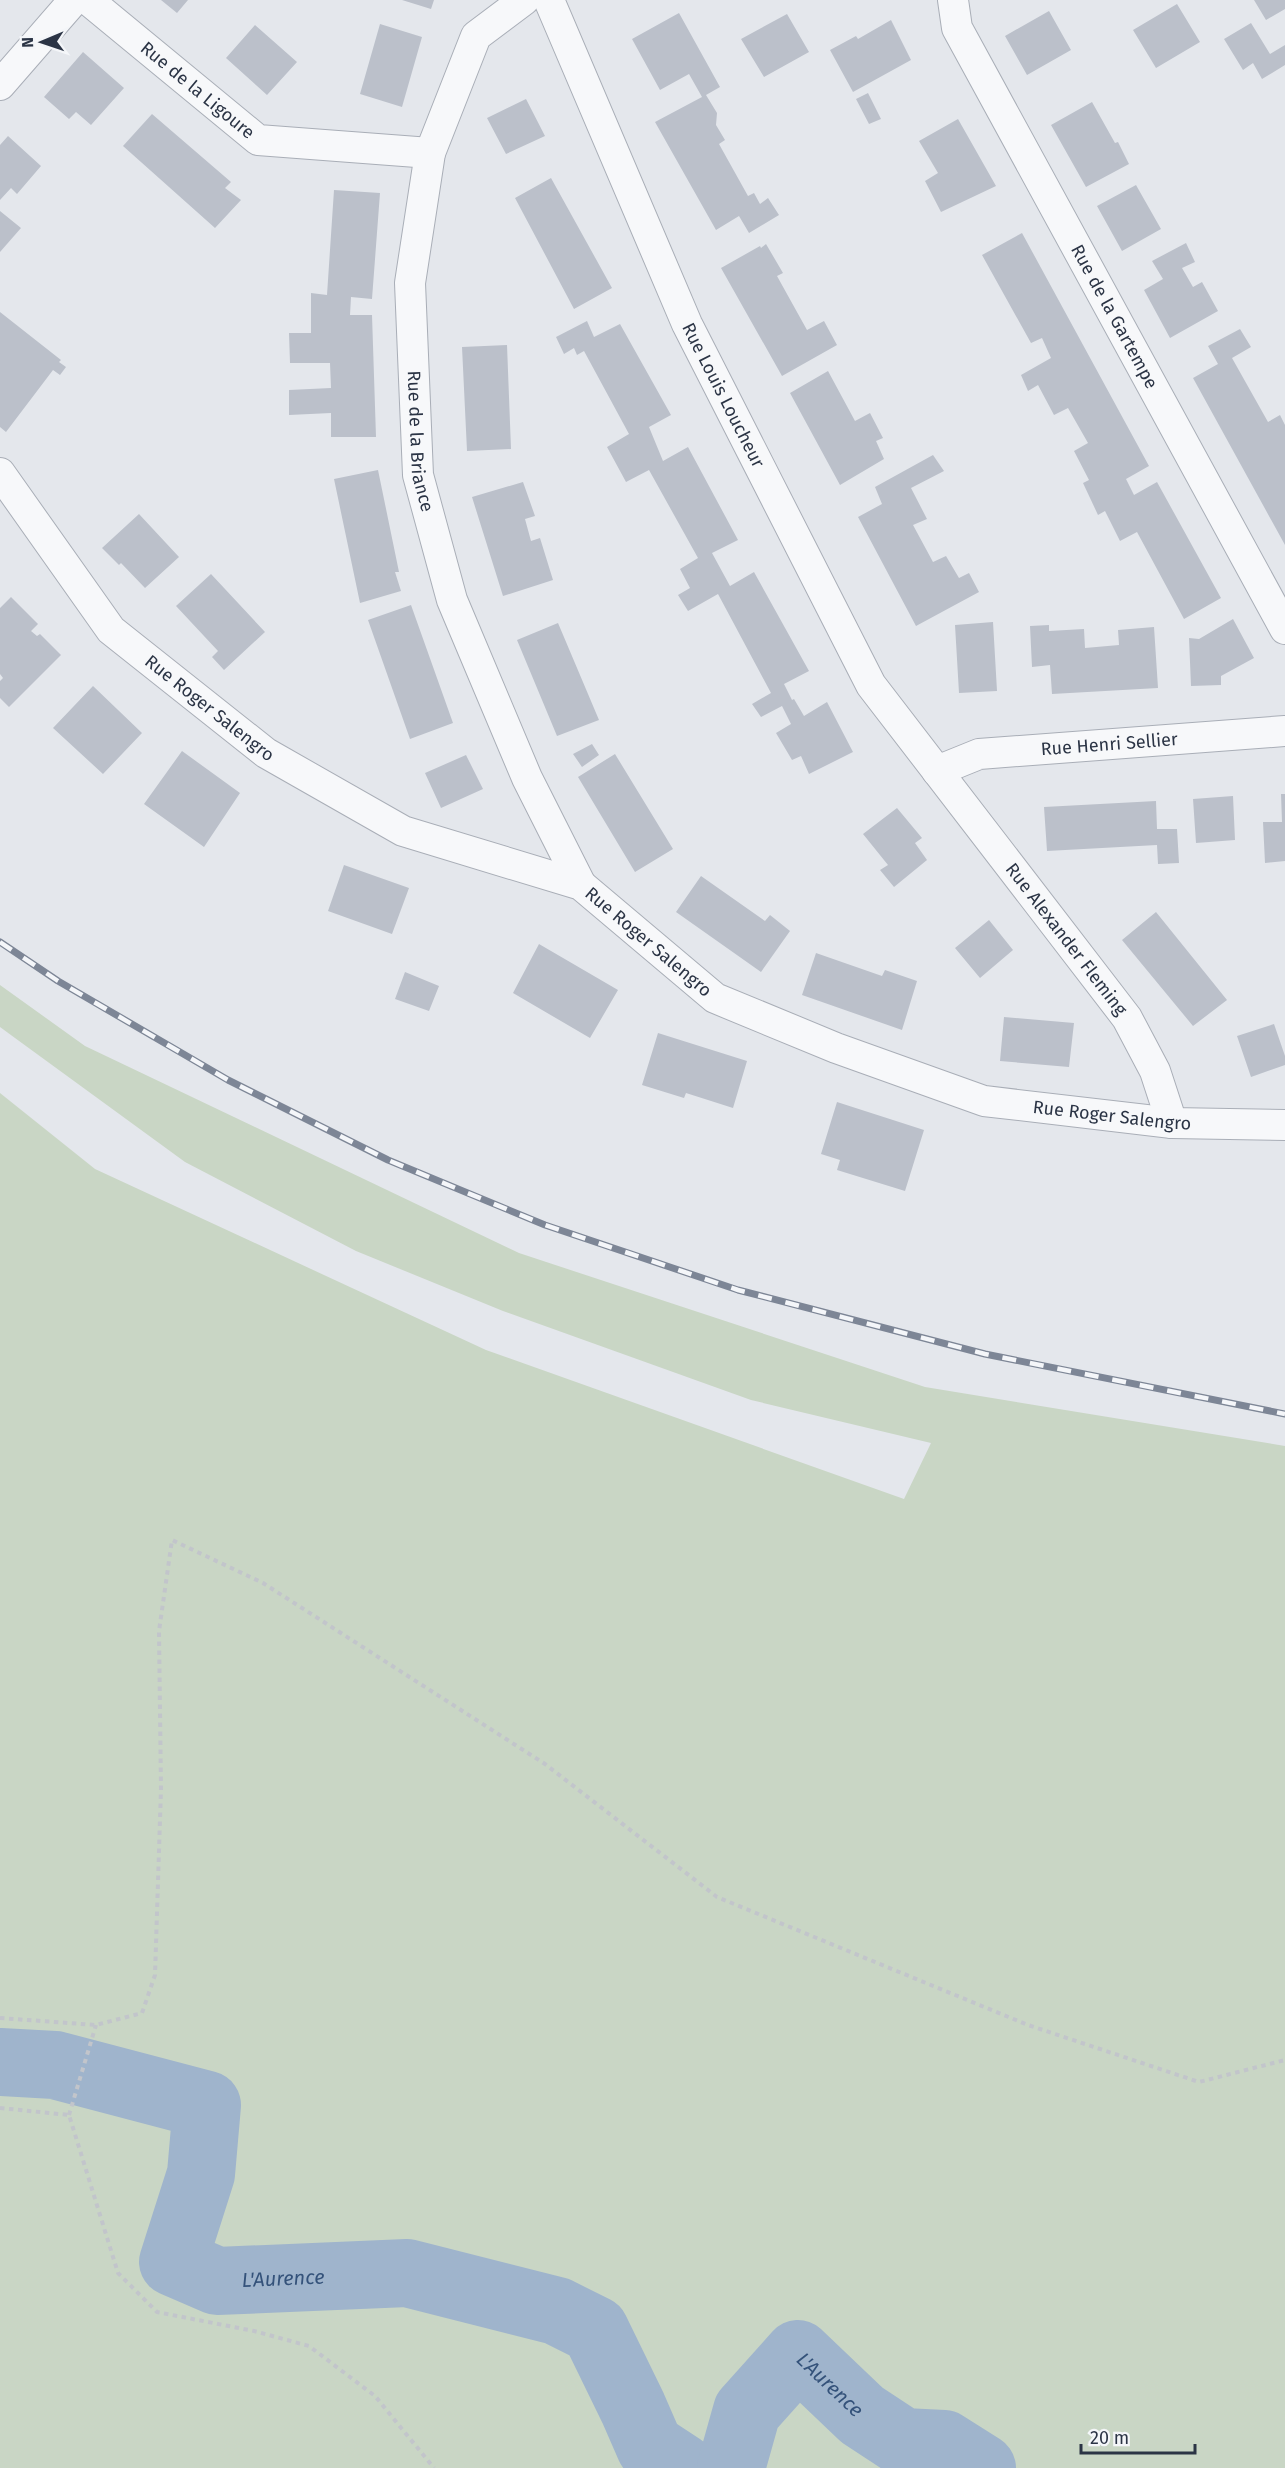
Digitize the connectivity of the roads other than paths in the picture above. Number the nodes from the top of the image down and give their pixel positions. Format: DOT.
graph roads {
  1 [pos="74,0"];
  2 [pos="88,0"];
  3 [pos="524,0"];
  4 [pos="549,0"];
  5 [pos="953,0"];
  6 [pos="0,85"];
  7 [pos="430,153"];
  8 [pos="0,473"];
  9 [pos="1285,629"];
  10 [pos="1285,731"];
  11 [pos="937,771"];
  12 [pos="581,885"];
  13 [pos="1172,1123"];
  14 [pos="1285,1125"];
  1 -- 6 [label="street"];
  2 -- 7 [label="street, Rue de la Ligoure"];
  3 -- 7 [label="street, Rue de la Briance"];
  4 -- 11 [label="street, Rue Louis Loucheur"];
  5 -- 9 [label="street, Rue de la Gartempe"];
  7 -- 12 [label="street, Rue de la Briance"];
  8 -- 12 [label="street, Rue Roger Salengro"];
  10 -- 11 [label="street, Rue Henri Sellier"];
  11 -- 13 [label="street, Rue Alexander Fleming"];
  12 -- 13 [label="street, Rue Roger Salengro"];
  13 -- 14 [label="street, Rue Roger Salengro"];
}
